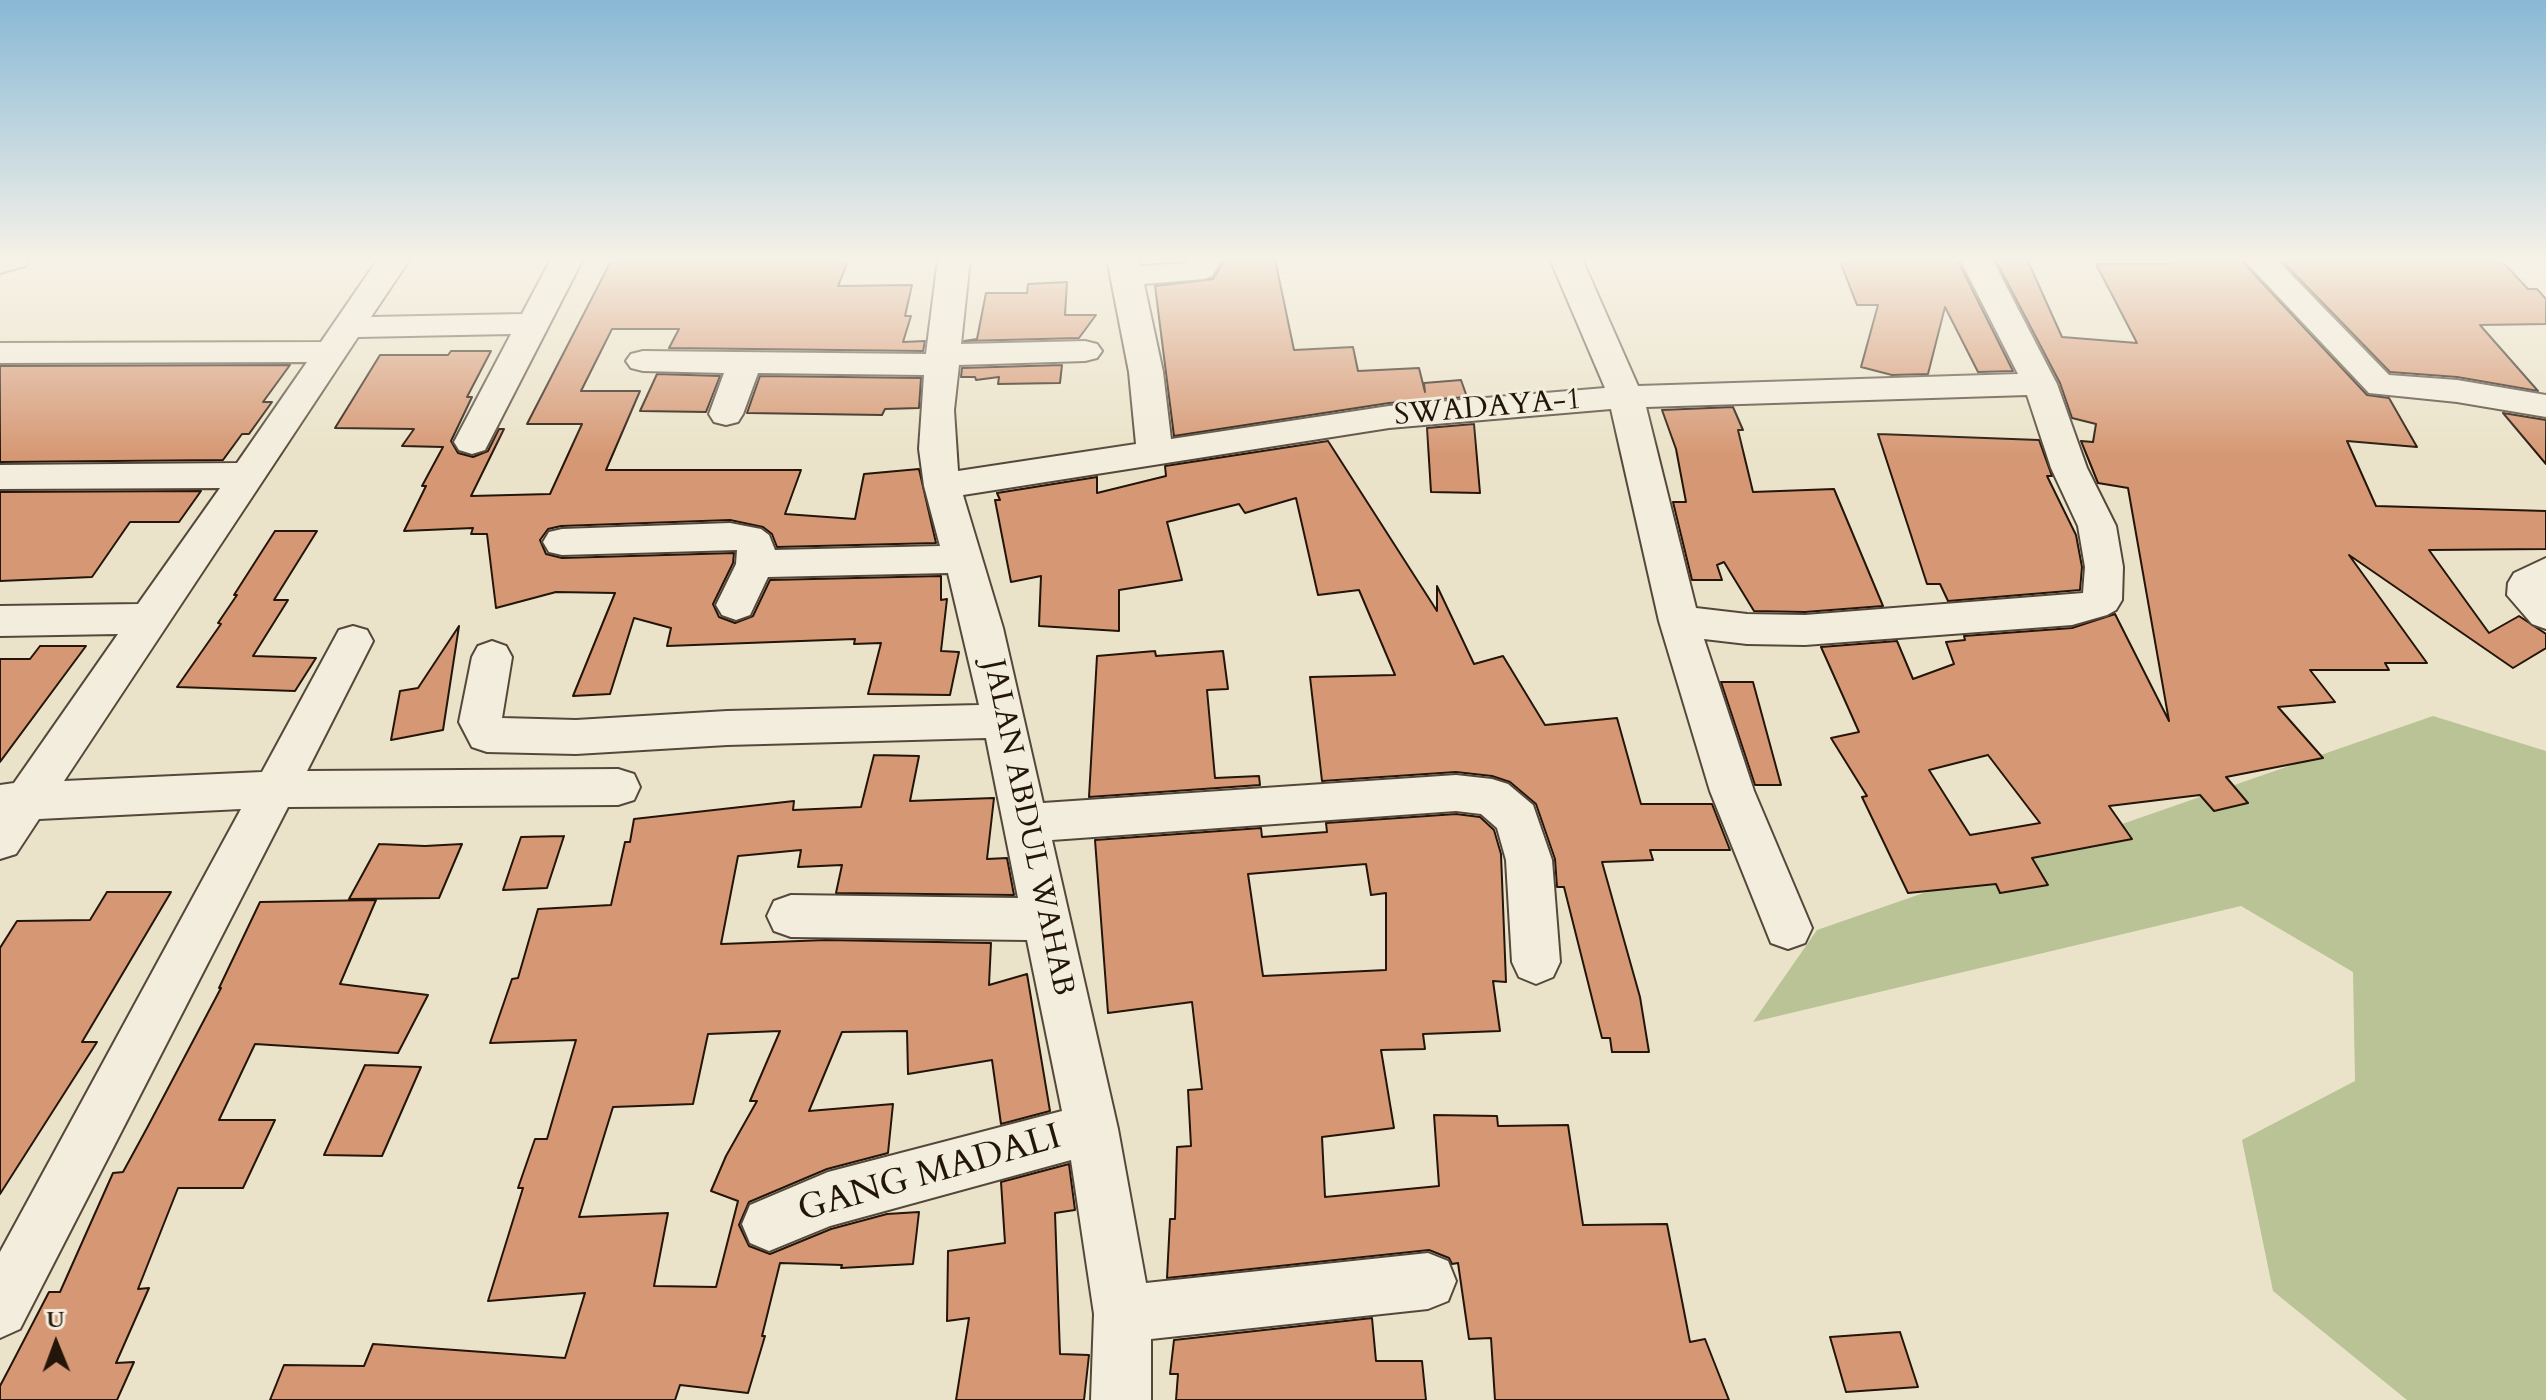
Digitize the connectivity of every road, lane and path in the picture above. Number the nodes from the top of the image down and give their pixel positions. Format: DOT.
graph roads {
  1 [pos="350,324"];
  2 [pos="528,324"];
  3 [pos="532,324"];
  4 [pos="946,324"];
  5 [pos="1136,324"];
  6 [pos="1594,324"];
  7 [pos="2009,324"];
  8 [pos="2321,324"];
  9 [pos="339,340"];
  10 [pos="1085,351"];
  11 [pos="0,353"];
  12 [pos="746,360"];
  13 [pos="942,360"];
  14 [pos="643,361"];
  15 [pos="2040,384"];
  16 [pos="1626,397"];
  17 [pos="2546,406"];
  18 [pos="726,414"];
  19 [pos="472,442"];
  20 [pos="1130,458"];
  21 [pos="247,475"];
  22 [pos="0,477"];
  23 [pos="942,486"];
  24 [pos="562,542"];
  25 [pos="963,559"];
  26 [pos="755,564"];
  27 [pos="2546,572"];
  28 [pos="736,605"];
  29 [pos="2546,614"];
  30 [pos="149,619"];
  31 [pos="0,621"];
  32 [pos="1679,621"];
  33 [pos="353,641"];
  34 [pos="492,657"];
  35 [pos="1004,721"];
  36 [pos="618,787"];
  37 [pos="276,789"];
  38 [pos="13,801"];
  39 [pos="1026,823"];
  40 [pos="0,840"];
  41 [pos="791,916"];
  42 [pos="1045,919"];
  43 [pos="1788,928"];
  44 [pos="1536,962"];
  45 [pos="1092,1129"];
  46 [pos="769,1224"];
  47 [pos="1428,1281"];
  48 [pos="0,1309"];
  49 [pos="1123,1314"];
  50 [pos="1121,1400"];
  1 -- 9 [label="street"];
  2 -- 9 [label="street"];
  3 -- 19 [label="street"];
  4 -- 13 [label="street, JALAN ABDUL WAHAB"];
  5 -- 20 [label="street"];
  6 -- 16 [label="street"];
  7 -- 15 [label="street"];
  8 -- 17 [label="street"];
  9 -- 11 [label="street"];
  9 -- 21 [label="street"];
  10 -- 13 [label="street"];
  12 -- 13 [label="street"];
  12 -- 14 [label="street"];
  12 -- 18 [label="street"];
  13 -- 23 [label="street, JALAN ABDUL WAHAB"];
  15 -- 16 [label="street, SWADAYA-1"];
  15 -- 32 [label="street"];
  16 -- 20 [label="street, SWADAYA-1"];
  16 -- 32 [label="street"];
  20 -- 23 [label="street, SWADAYA-1"];
  21 -- 22 [label="street"];
  21 -- 30 [label="street"];
  23 -- 25 [label="street, JALAN ABDUL WAHAB"];
  24 -- 26 [label="street"];
  25 -- 26 [label="street"];
  25 -- 35 [label="street, JALAN ABDUL WAHAB"];
  26 -- 28 [label="street"];
  27 -- 29 [label="street"];
  30 -- 31 [label="street"];
  30 -- 38 [label="street"];
  32 -- 43 [label="street"];
  33 -- 37 [label="street"];
  34 -- 35 [label="street"];
  35 -- 39 [label="street, JALAN ABDUL WAHAB"];
  36 -- 37 [label="street"];
  37 -- 38 [label="street"];
  37 -- 48 [label="street"];
  38 -- 40 [label="street"];
  39 -- 42 [label="street, JALAN ABDUL WAHAB"];
  39 -- 44 [label="street"];
  41 -- 42 [label="street"];
  42 -- 45 [label="street, JALAN ABDUL WAHAB"];
  45 -- 46 [label="street, GANG MADALI"];
  45 -- 49 [label="street, JALAN ABDUL WAHAB"];
  47 -- 49 [label="street"];
  49 -- 50 [label="street, JALAN ABDUL WAHAB"];
}
